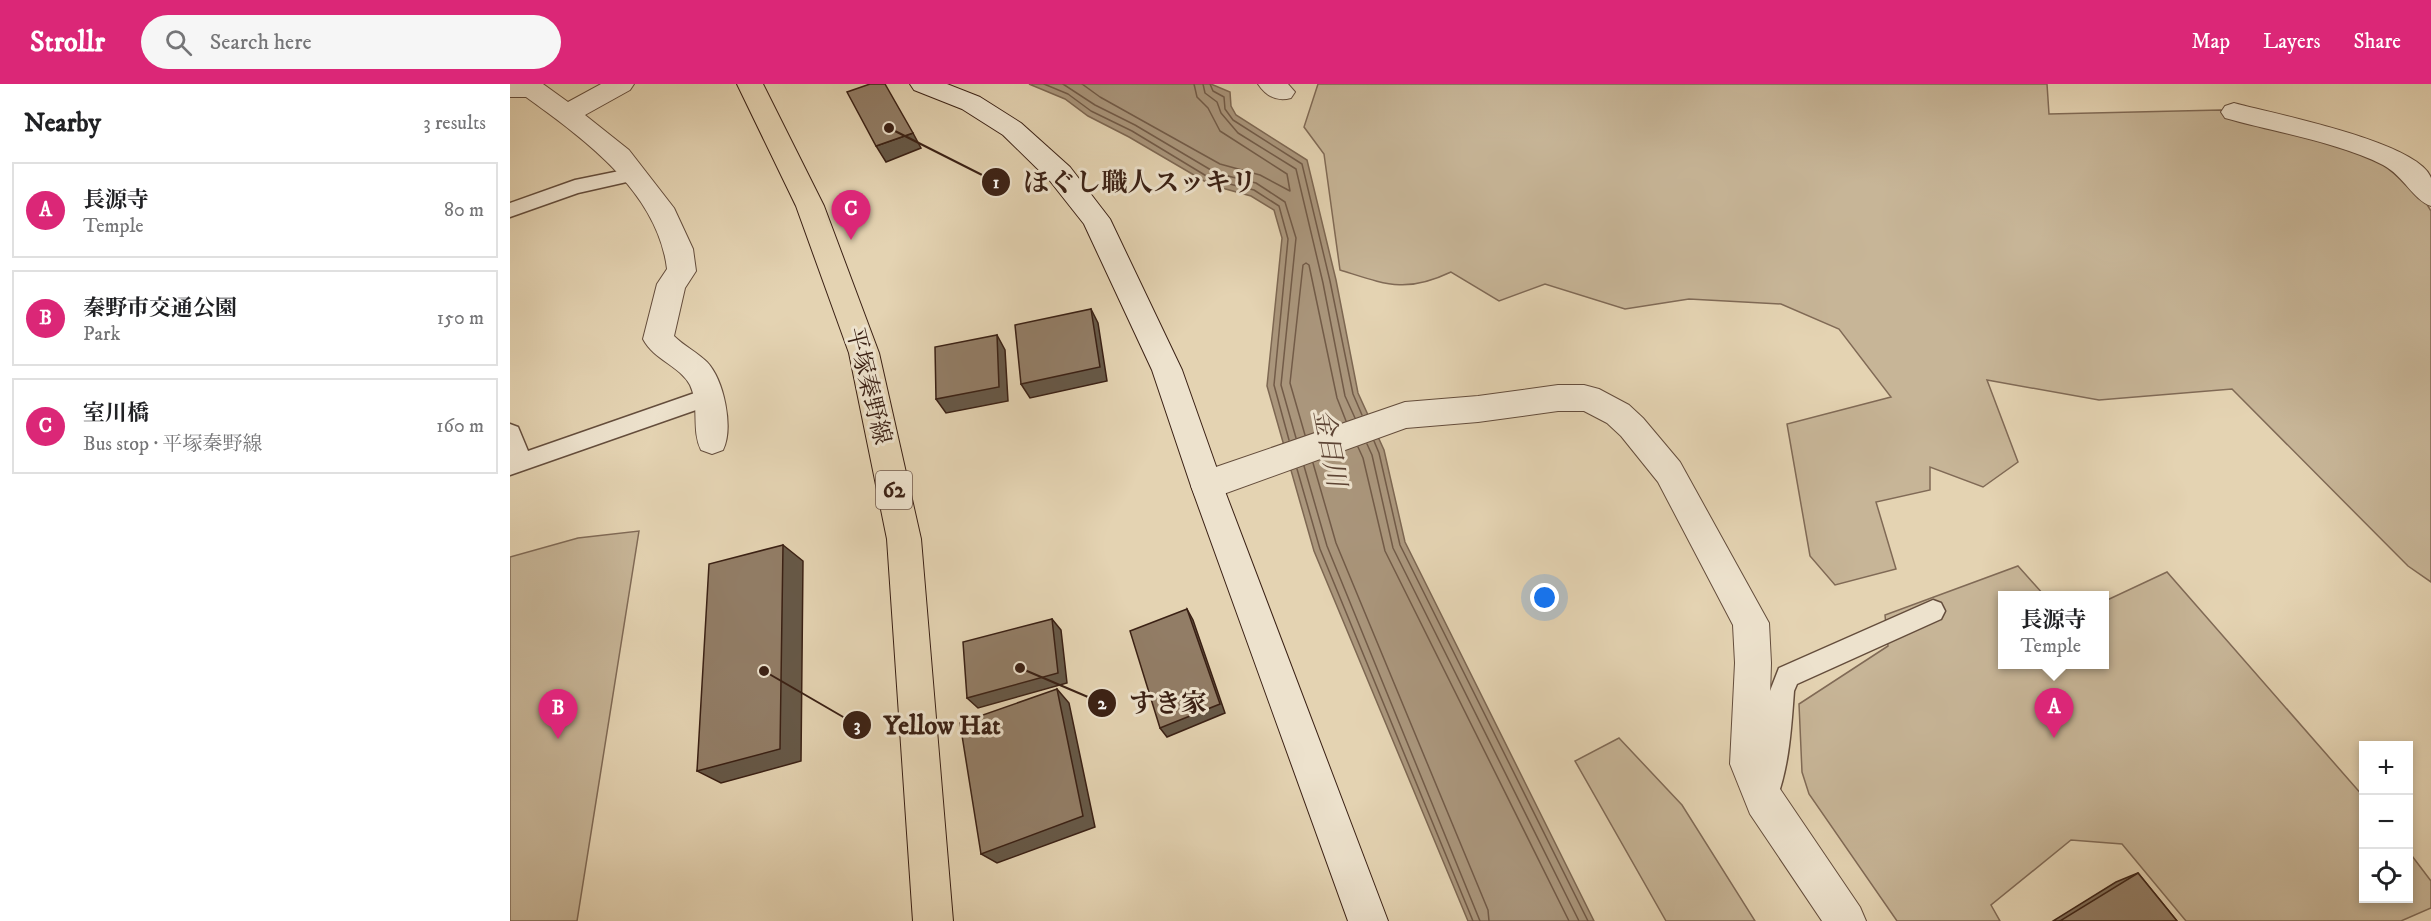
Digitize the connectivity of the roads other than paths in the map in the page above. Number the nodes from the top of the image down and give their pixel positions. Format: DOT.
graph roads {
  1 [pos="621,84"];
  2 [pos="750,84"];
  3 [pos="923,84"];
  4 [pos="510,89"];
  5 [pos="2234,112"];
  6 [pos="567,114"];
  7 [pos="634,174"];
  8 [pos="2431,196"];
  9 [pos="510,210"];
  10 [pos="709,397"];
  11 [pos="510,433"];
  12 [pos="712,441"];
  13 [pos="516,464"];
  14 [pos="1216,482"];
  15 [pos="1933,611"];
  16 [pos="1764,800"];
  17 [pos="933,921"];
  18 [pos="1368,921"];
  19 [pos="1846,921"];
  1 -- 6 [label="street"];
  2 -- 17 [label="main road, 平塚秦野線 / 62"];
  3 -- 14 [label="street"];
  4 -- 6 [label="street"];
  5 -- 8 [label="street"];
  6 -- 7 [label="street"];
  7 -- 9 [label="lane"];
  7 -- 10 [label="street"];
  10 -- 12 [label="street"];
  10 -- 13 [label="lane"];
  11 -- 13 [label="lane"];
  14 -- 16 [label="street"];
  14 -- 18 [label="street"];
  15 -- 16 [label="lane"];
  16 -- 19 [label="street"];
}
